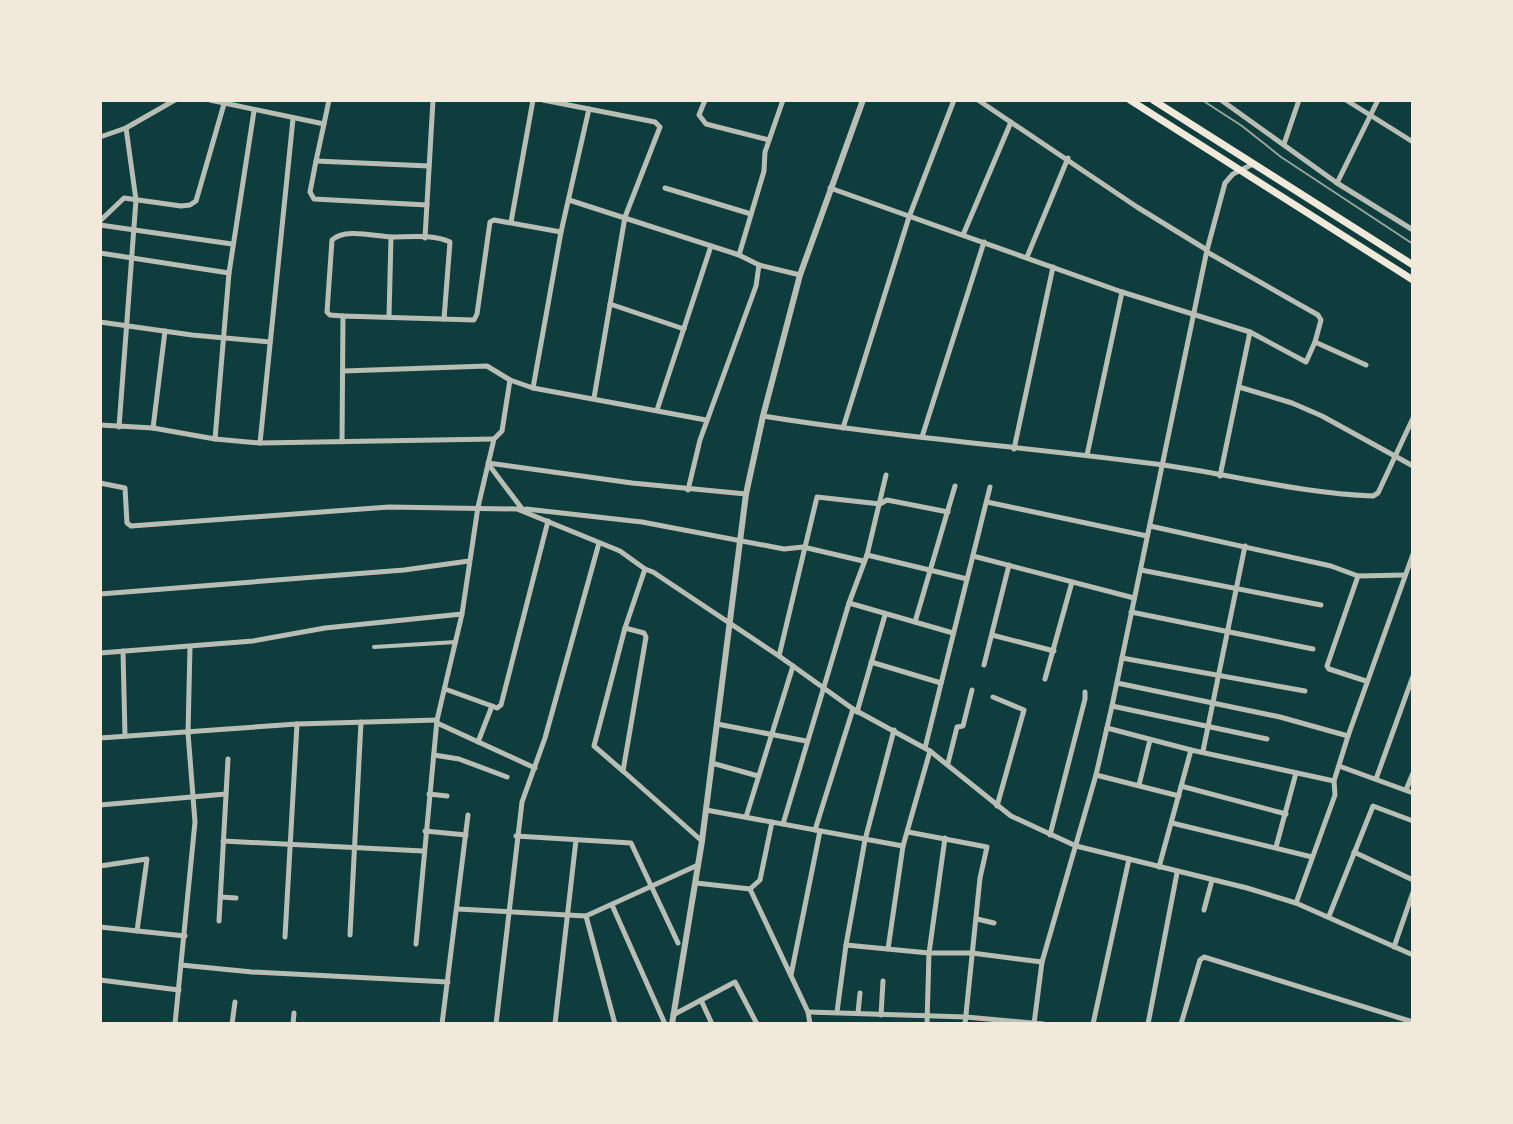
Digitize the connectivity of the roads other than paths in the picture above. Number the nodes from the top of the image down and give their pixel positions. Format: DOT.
graph roads {
  1 [pos="175,100"];
  2 [pos="210,100"];
  3 [pos="329,100"];
  4 [pos="433,100"];
  5 [pos="533,100"];
  6 [pos="543,100"];
  7 [pos="705,100"];
  8 [pos="783,100"];
  9 [pos="863,100"];
  10 [pos="954,100"];
  11 [pos="978,100"];
  12 [pos="1130,100"];
  13 [pos="1153,100"];
  14 [pos="1221,100"];
  15 [pos="1299,100"];
  16 [pos="1346,100"];
  17 [pos="1378,100"];
  18 [pos="224,104"];
  19 [pos="589,109"];
  20 [pos="254,111"];
  21 [pos="1370,115"];
  22 [pos="293,119"];
  23 [pos="1011,122"];
  24 [pos="324,124"];
  25 [pos="126,128"];
  26 [pos="100,137"];
  27 [pos="769,140"];
  28 [pos="1413,142"];
  29 [pos="1284,145"];
  30 [pos="1068,158"];
  31 [pos="316,161"];
  32 [pos="1253,164"];
  33 [pos="429,166"];
  34 [pos="1240,171"];
  35 [pos="1337,183"];
  36 [pos="665,188"];
  37 [pos="829,188"];
  38 [pos="136,200"];
  39 [pos="568,200"];
  40 [pos="427,205"];
  41 [pos="751,214"];
  42 [pos="625,217"];
  43 [pos="909,217"];
  44 [pos="511,222"];
  45 [pos="100,223"];
  46 [pos="134,229"];
  47 [pos="1413,230"];
  48 [pos="561,232"];
  49 [pos="963,235"];
  50 [pos="391,237"];
  51 [pos="425,238"];
  52 [pos="984,242"];
  53 [pos="232,244"];
  54 [pos="711,246"];
  55 [pos="1207,251"];
  56 [pos="100,253"];
  57 [pos="739,255"];
  58 [pos="1027,257"];
  59 [pos="131,258"];
  60 [pos="759,265"];
  61 [pos="1413,265"];
  62 [pos="1053,267"];
  63 [pos="229,273"];
  64 [pos="800,275"];
  65 [pos="1413,280"];
  66 [pos="1122,292"];
  67 [pos="610,304"];
  68 [pos="1196,315"];
  69 [pos="343,316"];
  70 [pos="389,317"];
  71 [pos="444,319"];
  72 [pos="100,322"];
  73 [pos="125,327"];
  74 [pos="684,329"];
  75 [pos="165,331"];
  76 [pos="1250,332"];
  77 [pos="224,338"];
  78 [pos="270,342"];
  79 [pos="1315,342"];
  80 [pos="1366,365"];
  81 [pos="343,371"];
  82 [pos="510,380"];
  83 [pos="1239,387"];
  84 [pos="533,388"];
  85 [pos="594,398"];
  86 [pos="657,410"];
  87 [pos="763,416"];
  88 [pos="1413,418"];
  89 [pos="706,420"];
  90 [pos="100,425"];
  91 [pos="119,427"];
  92 [pos="153,428"];
  93 [pos="843,428"];
  94 [pos="922,437"];
  95 [pos="215,439"];
  96 [pos="494,439"];
  97 [pos="342,442"];
  98 [pos="260,443"];
  99 [pos="1014,449"];
  100 [pos="1087,455"];
  101 [pos="1395,455"];
  102 [pos="488,463"];
  103 [pos="1162,465"];
  104 [pos="1413,466"];
  105 [pos="886,475"];
  106 [pos="1220,476"];
  107 [pos="100,483"];
  108 [pos="955,486"];
  109 [pos="990,487"];
  110 [pos="688,490"];
  111 [pos="746,494"];
  112 [pos="987,502"];
  113 [pos="880,504"];
  114 [pos="478,507"];
  115 [pos="521,509"];
  116 [pos="948,512"];
  117 [pos="548,521"];
  118 [pos="1150,526"];
  119 [pos="1147,536"];
  120 [pos="740,541"];
  121 [pos="599,543"];
  122 [pos="1245,546"];
  123 [pos="803,547"];
  124 [pos="1413,554"];
  125 [pos="973,556"];
  126 [pos="865,558"];
  127 [pos="469,561"];
  128 [pos="1009,565"];
  129 [pos="645,569"];
  130 [pos="1141,570"];
  131 [pos="932,571"];
  132 [pos="1405,575"];
  133 [pos="1358,576"];
  134 [pos="967,579"];
  135 [pos="1072,582"];
  136 [pos="1236,591"];
  137 [pos="100,594"];
  138 [pos="1134,598"];
  139 [pos="849,603"];
  140 [pos="1321,605"];
  141 [pos="1131,612"];
  142 [pos="462,614"];
  143 [pos="885,615"];
  144 [pos="915,622"];
  145 [pos="729,623"];
  146 [pos="625,628"];
  147 [pos="1227,632"];
  148 [pos="953,633"];
  149 [pos="992,635"];
  150 [pos="456,642"];
  151 [pos="190,647"];
  152 [pos="374,647"];
  153 [pos="1313,649"];
  154 [pos="123,651"];
  155 [pos="1054,651"];
  156 [pos="100,653"];
  157 [pos="779,656"];
  158 [pos="1122,658"];
  159 [pos="871,662"];
  160 [pos="984,665"];
  161 [pos="793,666"];
  162 [pos="1218,675"];
  163 [pos="1413,676"];
  164 [pos="1045,679"];
  165 [pos="1366,681"];
  166 [pos="941,683"];
  167 [pos="1117,683"];
  168 [pos="445,689"];
  169 [pos="822,689"];
  170 [pos="972,690"];
  171 [pos="1305,691"];
  172 [pos="1085,692"];
  173 [pos="993,697"];
  174 [pos="1212,703"];
  175 [pos="492,706"];
  176 [pos="1112,706"];
  177 [pos="855,710"];
  178 [pos="361,722"];
  179 [pos="437,722"];
  180 [pos="297,724"];
  181 [pos="717,724"];
  182 [pos="1107,728"];
  183 [pos="1208,728"];
  184 [pos="894,730"];
  185 [pos="188,733"];
  186 [pos="772,734"];
  187 [pos="125,736"];
  188 [pos="1348,736"];
  189 [pos="100,738"];
  190 [pos="1267,739"];
  191 [pos="1150,740"];
  192 [pos="806,741"];
  193 [pos="478,742"];
  194 [pos="928,749"];
  195 [pos="1191,750"];
  196 [pos="1203,751"];
  197 [pos="434,755"];
  198 [pos="228,759"];
  199 [pos="712,763"];
  200 [pos="948,763"];
  201 [pos="1339,766"];
  202 [pos="535,768"];
  203 [pos="623,771"];
  204 [pos="1296,773"];
  205 [pos="1413,773"];
  206 [pos="1096,775"];
  207 [pos="758,776"];
  208 [pos="507,777"];
  209 [pos="1376,779"];
  210 [pos="1334,781"];
  211 [pos="1139,785"];
  212 [pos="1181,786"];
  213 [pos="1410,791"];
  214 [pos="226,794"];
  215 [pos="429,794"];
  216 [pos="447,796"];
  217 [pos="1179,796"];
  218 [pos="194,797"];
  219 [pos="100,805"];
  220 [pos="997,806"];
  221 [pos="706,810"];
  222 [pos="1286,814"];
  223 [pos="468,815"];
  224 [pos="746,817"];
  225 [pos="1413,821"];
  226 [pos="772,822"];
  227 [pos="1172,823"];
  228 [pos="783,824"];
  229 [pos="425,831"];
  230 [pos="817,831"];
  231 [pos="908,832"];
  232 [pos="466,835"];
  233 [pos="1050,835"];
  234 [pos="516,836"];
  235 [pos="945,838"];
  236 [pos="576,840"];
  237 [pos="865,840"];
  238 [pos="223,841"];
  239 [pos="702,841"];
  240 [pos="289,844"];
  241 [pos="903,846"];
  242 [pos="1076,846"];
  243 [pos="353,847"];
  244 [pos="1276,847"];
  245 [pos="423,851"];
  246 [pos="1354,852"];
  247 [pos="1312,857"];
  248 [pos="1129,859"];
  249 [pos="699,864"];
  250 [pos="100,866"];
  251 [pos="1159,867"];
  252 [pos="1177,873"];
  253 [pos="1212,880"];
  254 [pos="1413,880"];
  255 [pos="696,883"];
  256 [pos="650,885"];
  257 [pos="750,889"];
  258 [pos="1413,892"];
  259 [pos="221,897"];
  260 [pos="236,898"];
  261 [pos="1296,903"];
  262 [pos="612,905"];
  263 [pos="458,909"];
  264 [pos="1204,910"];
  265 [pos="508,911"];
  266 [pos="567,913"];
  267 [pos="586,916"];
  268 [pos="1329,916"];
  269 [pos="977,919"];
  270 [pos="219,921"];
  271 [pos="994,923"];
  272 [pos="100,927"];
  273 [pos="137,931"];
  274 [pos="350,935"];
  275 [pos="185,936"];
  276 [pos="285,937"];
  277 [pos="678,943"];
  278 [pos="416,944"];
  279 [pos="846,945"];
  280 [pos="1394,947"];
  281 [pos="888,949"];
  282 [pos="929,953"];
  283 [pos="972,953"];
  284 [pos="1413,955"];
  285 [pos="1042,962"];
  286 [pos="181,965"];
  287 [pos="791,975"];
  288 [pos="100,980"];
  289 [pos="883,981"];
  290 [pos="448,982"];
  291 [pos="179,990"];
  292 [pos="860,993"];
  293 [pos="701,1000"];
  294 [pos="235,1002"];
  295 [pos="808,1012"];
  296 [pos="837,1012"];
  297 [pos="294,1013"];
  298 [pos="858,1013"];
  299 [pos="673,1015"];
  300 [pos="881,1015"];
  301 [pos="965,1020"];
  302 [pos="927,1021"];
  303 [pos="1413,1022"];
  304 [pos="1034,1023"];
  305 [pos="175,1024"];
  306 [pos="232,1024"];
  307 [pos="293,1024"];
  308 [pos="442,1024"];
  309 [pos="496,1024"];
  310 [pos="555,1024"];
  311 [pos="615,1024"];
  312 [pos="665,1024"];
  313 [pos="672,1024"];
  314 [pos="712,1024"];
  315 [pos="757,1024"];
  316 [pos="810,1024"];
  317 [pos="1043,1024"];
  318 [pos="1093,1024"];
  319 [pos="1148,1024"];
  320 [pos="1181,1024"];
  1 -- 25 [label="street"];
  2 -- 18 [label="street"];
  3 -- 24 [label="street"];
  4 -- 33 [label="street"];
  5 -- 44 [label="street"];
  6 -- 19 [label="street"];
  7 -- 27 [label="street"];
  8 -- 27 [label="street"];
  9 -- 37 [label="street"];
  10 -- 43 [label="street"];
  11 -- 23 [label="street"];
  12 -- 34 [label="main road"];
  13 -- 32 [label="main road"];
  14 -- 29 [label="street"];
  15 -- 29 [label="street"];
  16 -- 21 [label="street"];
  17 -- 21 [label="street"];
  18 -- 20 [label="street"];
  18 -- 38 [label="street"];
  19 -- 39 [label="street"];
  19 -- 42 [label="street"];
  20 -- 22 [label="street"];
  20 -- 53 [label="street"];
  21 -- 28 [label="street"];
  21 -- 35 [label="street"];
  22 -- 24 [label="street"];
  22 -- 78 [label="street"];
  23 -- 30 [label="street"];
  23 -- 49 [label="street"];
  24 -- 31 [label="street"];
  25 -- 26 [label="street"];
  25 -- 38 [label="street"];
  27 -- 41 [label="street"];
  29 -- 35 [label="street"];
  30 -- 55 [label="street"];
  30 -- 58 [label="street"];
  31 -- 33 [label="street"];
  31 -- 40 [label="street"];
  32 -- 34 [label="street"];
  32 -- 61 [label="main road"];
  33 -- 40 [label="street"];
  34 -- 55 [label="street"];
  34 -- 65 [label="main road"];
  35 -- 47 [label="street"];
  36 -- 41 [label="street"];
  37 -- 43 [label="street"];
  37 -- 64 [label="street"];
  38 -- 45 [label="street"];
  38 -- 46 [label="street"];
  39 -- 42 [label="street"];
  39 -- 48 [label="street"];
  40 -- 51 [label="street"];
  41 -- 57 [label="street"];
  42 -- 54 [label="street"];
  42 -- 67 [label="street"];
  43 -- 49 [label="street"];
  43 -- 93 [label="street"];
  44 -- 48 [label="street"];
  44 -- 71 [label="street"];
  45 -- 46 [label="street"];
  46 -- 53 [label="street"];
  46 -- 59 [label="street"];
  48 -- 84 [label="street"];
  49 -- 52 [label="street"];
  50 -- 51 [label="street"];
  50 -- 69 [label="street"];
  50 -- 70 [label="street"];
  51 -- 71 [label="street"];
  52 -- 58 [label="street"];
  52 -- 94 [label="street"];
  53 -- 63 [label="street"];
  54 -- 57 [label="street"];
  54 -- 74 [label="street"];
  55 -- 68 [label="street"];
  55 -- 79 [label="street"];
  56 -- 59 [label="street"];
  57 -- 60 [label="street"];
  58 -- 62 [label="street"];
  59 -- 63 [label="street"];
  59 -- 73 [label="street"];
  60 -- 64 [label="street"];
  60 -- 89 [label="street"];
  62 -- 66 [label="street"];
  62 -- 99 [label="street"];
  63 -- 77 [label="street"];
  64 -- 87 [label="street"];
  66 -- 68 [label="street"];
  66 -- 100 [label="street"];
  67 -- 74 [label="street"];
  67 -- 85 [label="street"];
  68 -- 76 [label="street"];
  68 -- 103 [label="street"];
  69 -- 70 [label="street"];
  69 -- 81 [label="street"];
  70 -- 71 [label="street"];
  72 -- 73 [label="street"];
  73 -- 75 [label="street"];
  73 -- 91 [label="street"];
  74 -- 86 [label="street"];
  75 -- 77 [label="street"];
  75 -- 92 [label="street"];
  76 -- 79 [label="street"];
  76 -- 83 [label="street"];
  77 -- 78 [label="street"];
  77 -- 95 [label="street"];
  78 -- 98 [label="street"];
  79 -- 80 [label="street"];
  81 -- 82 [label="street"];
  81 -- 97 [label="street"];
  82 -- 84 [label="street"];
  82 -- 96 [label="street"];
  83 -- 101 [label="street"];
  83 -- 106 [label="street"];
  84 -- 85 [label="street"];
  85 -- 86 [label="street"];
  86 -- 89 [label="street"];
  87 -- 93 [label="street"];
  87 -- 111 [label="street"];
  88 -- 101 [label="street"];
  89 -- 110 [label="street"];
  90 -- 91 [label="street"];
  91 -- 92 [label="street"];
  92 -- 95 [label="street"];
  93 -- 94 [label="street"];
  94 -- 99 [label="street"];
  95 -- 98 [label="street"];
  96 -- 97 [label="street"];
  96 -- 102 [label="street"];
  97 -- 98 [label="street"];
  99 -- 100 [label="street"];
  100 -- 103 [label="street"];
  101 -- 104 [label="street"];
  101 -- 106 [label="street"];
  102 -- 110 [label="street"];
  102 -- 114 [label="street"];
  102 -- 115 [label="street"];
  103 -- 106 [label="street"];
  103 -- 118 [label="street"];
  105 -- 113 [label="street"];
  107 -- 114 [label="street"];
  108 -- 116 [label="street"];
  109 -- 112 [label="street"];
  110 -- 111 [label="street"];
  111 -- 120 [label="street"];
  112 -- 119 [label="street"];
  112 -- 125 [label="street"];
  113 -- 116 [label="street"];
  113 -- 123 [label="street"];
  113 -- 126 [label="street"];
  114 -- 115 [label="street"];
  114 -- 127 [label="street"];
  115 -- 117 [label="street"];
  115 -- 120 [label="street"];
  116 -- 131 [label="street"];
  117 -- 121 [label="street"];
  117 -- 175 [label="street"];
  118 -- 119 [label="street"];
  118 -- 122 [label="street"];
  119 -- 130 [label="street"];
  120 -- 123 [label="street"];
  120 -- 145 [label="street"];
  121 -- 129 [label="street"];
  121 -- 202 [label="street"];
  122 -- 133 [label="street"];
  122 -- 136 [label="street"];
  123 -- 126 [label="street"];
  123 -- 157 [label="street"];
  124 -- 132 [label="street"];
  125 -- 128 [label="street"];
  125 -- 134 [label="street"];
  126 -- 131 [label="street"];
  126 -- 139 [label="street"];
  127 -- 137 [label="street"];
  127 -- 142 [label="street"];
  128 -- 135 [label="street"];
  128 -- 149 [label="street"];
  129 -- 145 [label="street"];
  129 -- 146 [label="street"];
  130 -- 136 [label="street"];
  130 -- 138 [label="street"];
  131 -- 134 [label="street"];
  131 -- 144 [label="street"];
  132 -- 133 [label="street"];
  132 -- 165 [label="street"];
  133 -- 165 [label="street"];
  134 -- 148 [label="street"];
  135 -- 138 [label="street"];
  135 -- 155 [label="street"];
  136 -- 140 [label="street"];
  136 -- 147 [label="street"];
  138 -- 141 [label="street"];
  139 -- 143 [label="street"];
  139 -- 169 [label="street"];
  141 -- 147 [label="street"];
  141 -- 158 [label="street"];
  142 -- 150 [label="street"];
  142 -- 151 [label="street"];
  143 -- 144 [label="street"];
  143 -- 159 [label="street"];
  144 -- 148 [label="street"];
  145 -- 157 [label="street"];
  145 -- 181 [label="street"];
  146 -- 203 [label="street"];
  146 -- 203 [label="street"];
  147 -- 153 [label="street"];
  147 -- 162 [label="street"];
  148 -- 166 [label="street"];
  149 -- 155 [label="street"];
  149 -- 160 [label="street"];
  150 -- 152 [label="street"];
  150 -- 168 [label="street"];
  151 -- 154 [label="street"];
  151 -- 185 [label="street"];
  154 -- 156 [label="street"];
  154 -- 187 [label="street"];
  155 -- 164 [label="street"];
  157 -- 161 [label="street"];
  158 -- 162 [label="street"];
  158 -- 167 [label="street"];
  159 -- 166 [label="street"];
  159 -- 177 [label="street"];
  161 -- 169 [label="street"];
  161 -- 186 [label="street"];
  162 -- 171 [label="street"];
  162 -- 174 [label="street"];
  163 -- 209 [label="street"];
  165 -- 188 [label="street"];
  166 -- 194 [label="street"];
  167 -- 174 [label="street"];
  167 -- 176 [label="street"];
  168 -- 175 [label="street"];
  168 -- 179 [label="street"];
  169 -- 177 [label="street"];
  169 -- 192 [label="street"];
  170 -- 200 [label="street"];
  172 -- 233 [label="street"];
  173 -- 220 [label="street"];
  174 -- 183 [label="street"];
  174 -- 188 [label="street"];
  175 -- 193 [label="street"];
  176 -- 182 [label="street"];
  176 -- 183 [label="street"];
  177 -- 184 [label="street"];
  177 -- 230 [label="street"];
  178 -- 179 [label="street"];
  178 -- 180 [label="street"];
  178 -- 243 [label="street"];
  179 -- 193 [label="street"];
  179 -- 197 [label="street"];
  180 -- 185 [label="street"];
  180 -- 240 [label="street"];
  181 -- 186 [label="street"];
  181 -- 199 [label="street"];
  182 -- 191 [label="street"];
  182 -- 206 [label="street"];
  183 -- 190 [label="street"];
  183 -- 196 [label="street"];
  184 -- 194 [label="street"];
  184 -- 237 [label="street"];
  185 -- 187 [label="street"];
  185 -- 218 [label="street"];
  186 -- 192 [label="street"];
  186 -- 207 [label="street"];
  187 -- 189 [label="street"];
  188 -- 201 [label="street"];
  191 -- 195 [label="street"];
  191 -- 211 [label="street"];
  192 -- 228 [label="street"];
  193 -- 202 [label="street"];
  194 -- 200 [label="street"];
  194 -- 231 [label="street"];
  195 -- 196 [label="street"];
  195 -- 212 [label="street"];
  196 -- 204 [label="street"];
  197 -- 208 [label="street"];
  197 -- 215 [label="street"];
  198 -- 214 [label="street"];
  199 -- 207 [label="street"];
  199 -- 221 [label="street"];
  200 -- 220 [label="street"];
  201 -- 209 [label="street"];
  201 -- 210 [label="street"];
  202 -- 234 [label="street"];
  203 -- 239 [label="street"];
  204 -- 210 [label="street"];
  204 -- 222 [label="street"];
  205 -- 213 [label="street"];
  206 -- 211 [label="street"];
  206 -- 242 [label="street"];
  207 -- 224 [label="street"];
  209 -- 213 [label="street"];
  210 -- 247 [label="street"];
  211 -- 217 [label="street"];
  212 -- 217 [label="street"];
  212 -- 222 [label="street"];
  214 -- 218 [label="street"];
  214 -- 238 [label="street"];
  215 -- 216 [label="street"];
  215 -- 229 [label="street"];
  217 -- 227 [label="street"];
  218 -- 219 [label="street"];
  218 -- 275 [label="street"];
  220 -- 233 [label="street"];
  221 -- 224 [label="street"];
  221 -- 239 [label="street"];
  222 -- 244 [label="street"];
  223 -- 232 [label="street"];
  224 -- 226 [label="street"];
  225 -- 246 [label="street"];
  226 -- 228 [label="street"];
  226 -- 257 [label="street"];
  227 -- 244 [label="street"];
  227 -- 251 [label="street"];
  228 -- 230 [label="street"];
  229 -- 232 [label="street"];
  229 -- 245 [label="street"];
  230 -- 237 [label="street"];
  230 -- 287 [label="street"];
  231 -- 235 [label="street"];
  231 -- 241 [label="street"];
  232 -- 263 [label="street"];
  233 -- 242 [label="street"];
  234 -- 236 [label="street"];
  234 -- 265 [label="street"];
  235 -- 269 [label="street"];
  235 -- 282 [label="street"];
  236 -- 256 [label="street"];
  236 -- 266 [label="street"];
  237 -- 241 [label="street"];
  237 -- 279 [label="street"];
  238 -- 240 [label="street"];
  238 -- 259 [label="street"];
  239 -- 249 [label="street"];
  240 -- 243 [label="street"];
  240 -- 276 [label="street"];
  241 -- 281 [label="street"];
  242 -- 248 [label="street"];
  242 -- 285 [label="street"];
  243 -- 245 [label="street"];
  243 -- 274 [label="street"];
  244 -- 247 [label="street"];
  245 -- 278 [label="street"];
  246 -- 254 [label="street"];
  246 -- 268 [label="street"];
  247 -- 261 [label="street"];
  248 -- 251 [label="street"];
  248 -- 318 [label="street"];
  249 -- 255 [label="street"];
  249 -- 256 [label="street"];
  250 -- 273 [label="street"];
  251 -- 252 [label="street"];
  252 -- 253 [label="street"];
  252 -- 319 [label="street"];
  253 -- 261 [label="street"];
  253 -- 264 [label="street"];
  255 -- 257 [label="street"];
  255 -- 299 [label="street"];
  256 -- 262 [label="street"];
  256 -- 277 [label="street"];
  257 -- 287 [label="street"];
  258 -- 280 [label="street"];
  259 -- 260 [label="street"];
  259 -- 270 [label="street"];
  261 -- 268 [label="street"];
  262 -- 267 [label="street"];
  262 -- 312 [label="street"];
  263 -- 265 [label="street"];
  263 -- 290 [label="street"];
  265 -- 266 [label="street"];
  265 -- 309 [label="street"];
  266 -- 267 [label="street"];
  266 -- 310 [label="street"];
  267 -- 311 [label="street"];
  268 -- 280 [label="street"];
  269 -- 271 [label="street"];
  269 -- 283 [label="street"];
  272 -- 273 [label="street"];
  273 -- 275 [label="street"];
  275 -- 286 [label="street"];
  279 -- 281 [label="street"];
  279 -- 296 [label="street"];
  280 -- 284 [label="street"];
  281 -- 282 [label="street"];
  282 -- 283 [label="street"];
  282 -- 302 [label="street"];
  283 -- 285 [label="street"];
  283 -- 301 [label="street"];
  285 -- 304 [label="street"];
  286 -- 290 [label="street"];
  286 -- 291 [label="street"];
  287 -- 295 [label="street"];
  288 -- 291 [label="street"];
  289 -- 300 [label="street"];
  290 -- 308 [label="street"];
  291 -- 305 [label="street"];
  292 -- 298 [label="street"];
  293 -- 299 [label="street"];
  293 -- 314 [label="street"];
  293 -- 315 [label="street"];
  294 -- 306 [label="street"];
  295 -- 296 [label="street"];
  295 -- 316 [label="street"];
  296 -- 298 [label="street"];
  297 -- 307 [label="street"];
  298 -- 300 [label="street"];
  299 -- 313 [label="street"];
  300 -- 302 [label="street"];
  301 -- 302 [label="street"];
  301 -- 304 [label="street"];
  303 -- 320 [label="street"];
  304 -- 317 [label="street"];
}
